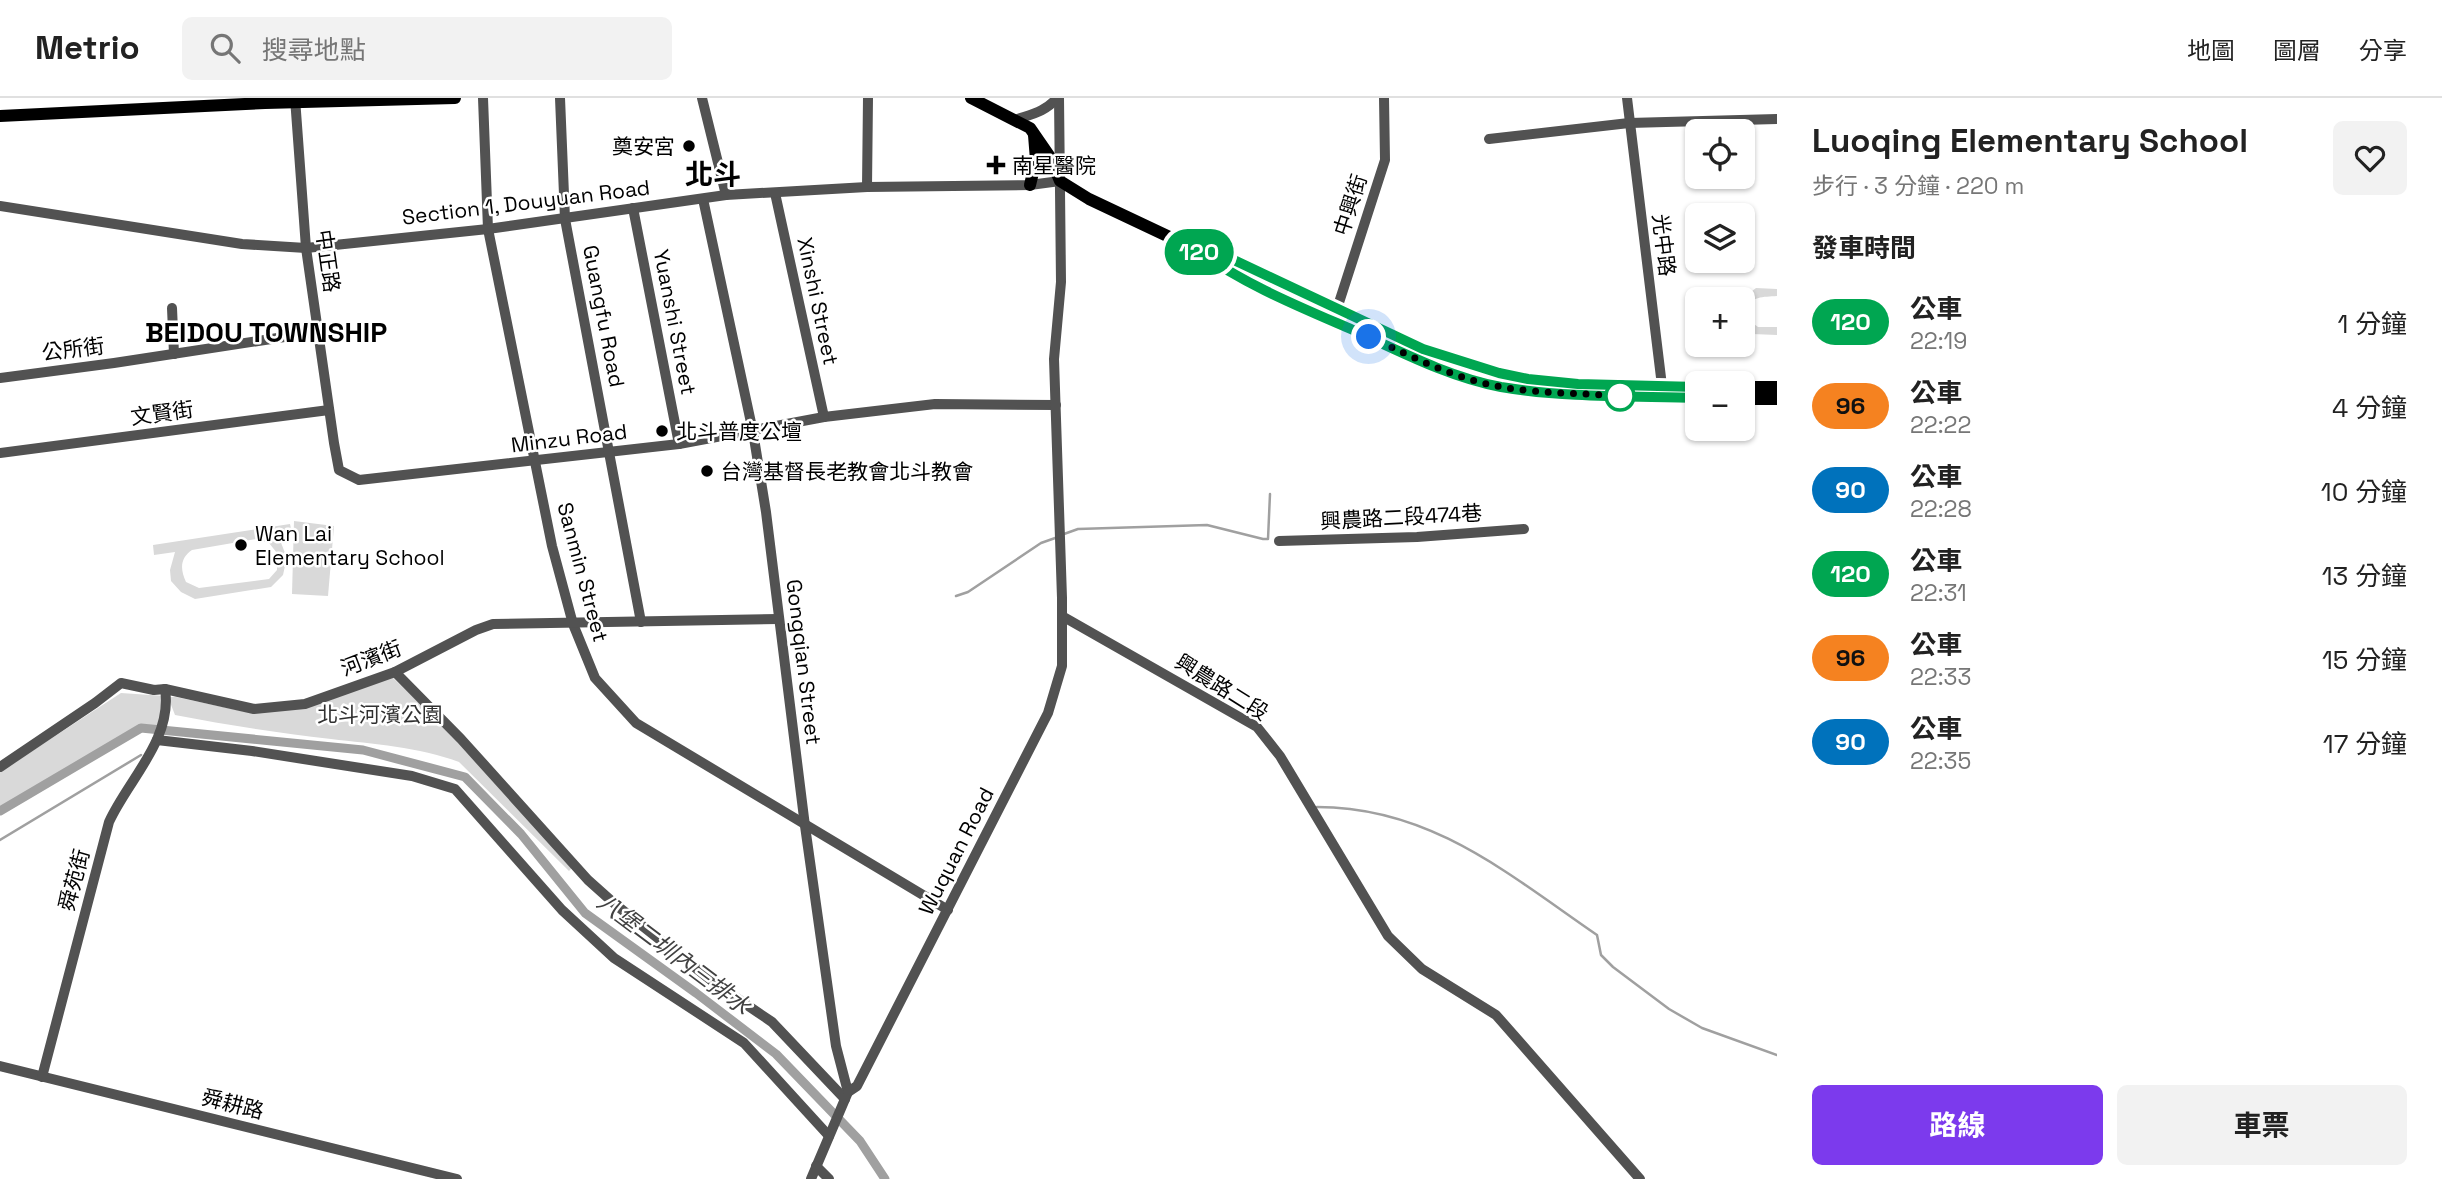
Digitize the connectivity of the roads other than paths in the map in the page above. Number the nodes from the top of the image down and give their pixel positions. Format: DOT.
graph roads {
  1 [pos="455,98"];
  2 [pos="483,98"];
  3 [pos="560,98"];
  4 [pos="702,98"];
  5 [pos="869,98"];
  6 [pos="971,98"];
  7 [pos="1058,98"];
  8 [pos="1384,98"];
  9 [pos="1627,98"];
  10 [pos="295,100"];
  11 [pos="0,116"];
  12 [pos="1777,119"];
  13 [pos="1015,120"];
  14 [pos="1629,123"];
  15 [pos="1034,131"];
  16 [pos="1489,139"];
  17 [pos="1060,181"];
  18 [pos="1030,185"];
  19 [pos="867,187"];
  20 [pos="775,193"];
  21 [pos="726,195"];
  22 [pos="703,199"];
  23 [pos="0,206"];
  24 [pos="633,208"];
  25 [pos="565,219"];
  26 [pos="488,229"];
  27 [pos="306,248"];
  28 [pos="172,308"];
  29 [pos="1335,316"];
  30 [pos="317,332"];
  31 [pos="174,354"];
  32 [pos="0,378"];
  33 [pos="1685,389"];
  34 [pos="1755,391"];
  35 [pos="1663,392"];
  36 [pos="1685,396"];
  37 [pos="1776,397"];
  38 [pos="1755,398"];
  39 [pos="1056,405"];
  40 [pos="329,410"];
  41 [pos="824,418"];
  42 [pos="753,432"];
  43 [pos="679,444"];
  44 [pos="610,452"];
  45 [pos="0,453"];
  46 [pos="536,461"];
  47 [pos="339,470"];
  48 [pos="1524,529"];
  49 [pos="1279,541"];
  50 [pos="1062,615"];
  51 [pos="778,619"];
  52 [pos="641,622"];
  53 [pos="573,624"];
  54 [pos="395,672"];
  55 [pos="165,689"];
  56 [pos="157,740"];
  57 [pos="0,767"];
  58 [pos="805,826"];
  59 [pos="948,910"];
  60 [pos="0,1066"];
  61 [pos="42,1076"];
  62 [pos="846,1098"];
  63 [pos="831,1133"];
  64 [pos="816,1167"];
  65 [pos="457,1179"];
  66 [pos="811,1179"];
  67 [pos="829,1179"];
  68 [pos="1640,1179"];
  1 -- 10 [label="main road"];
  2 -- 26 [label="street, Sanmin Street"];
  3 -- 25 [label="street, Guangfu Road"];
  4 -- 21 [label="street"];
  5 -- 19 [label="street"];
  6 -- 13 [label="main road"];
  7 -- 13 [label="street"];
  7 -- 17 [label="street"];
  8 -- 29 [label="street, 中興街"];
  9 -- 14 [label="street, 光中路"];
  10 -- 11 [label="main road"];
  10 -- 27 [label="street, 中正路"];
  12 -- 14 [label="street"];
  13 -- 15 [label="main road"];
  14 -- 16 [label="street"];
  14 -- 35 [label="street, 光中路"];
  15 -- 17 [label="main road"];
  15 -- 18 [label="main road"];
  17 -- 18 [label="street, Section 1, Douyuan Road"];
  17 -- 29 [label="main road"];
  17 -- 39 [label="street"];
  18 -- 19 [label="street, Section 1, Douyuan Road"];
  19 -- 20 [label="street, Section 1, Douyuan Road"];
  20 -- 21 [label="street, Section 1, Douyuan Road"];
  20 -- 41 [label="street, Xinshi Street"];
  21 -- 22 [label="street, Section 1, Douyuan Road"];
  22 -- 24 [label="street, Section 1, Douyuan Road"];
  22 -- 42 [label="street, Gongqian Street"];
  23 -- 27 [label="street, Section 1, Douyuan Road"];
  24 -- 25 [label="street, Section 1, Douyuan Road"];
  24 -- 43 [label="street, Yuanshi Street"];
  25 -- 26 [label="street, Section 1, Douyuan Road"];
  25 -- 44 [label="street, Guangfu Road"];
  26 -- 27 [label="street, Section 1, Douyuan Road"];
  26 -- 46 [label="street, Sanmin Street"];
  27 -- 30 [label="street, 中正路"];
  28 -- 31 [label="street"];
  29 -- 35 [label="main road"];
  30 -- 31 [label="street, 公所街"];
  30 -- 40 [label="street, 中正路"];
  31 -- 32 [label="street, 公所街"];
  33 -- 35 [label="main road"];
  34 -- 37 [label="main road"];
  35 -- 36 [label="main road"];
  37 -- 38 [label="main road"];
  39 -- 41 [label="street, Minzu Road"];
  39 -- 50 [label="street"];
  40 -- 45 [label="street, 文賢街"];
  40 -- 47 [label="street, 中正路"];
  41 -- 42 [label="street, Minzu Road"];
  42 -- 43 [label="street, Minzu Road"];
  42 -- 51 [label="street, Gongqian Street"];
  43 -- 44 [label="street, Minzu Road"];
  44 -- 46 [label="street, Minzu Road"];
  44 -- 52 [label="street, Guangfu Road"];
  46 -- 47 [label="street, Minzu Road"];
  46 -- 53 [label="street, Sanmin Street"];
  48 -- 49 [label="street, 興農路二段474巷"];
  50 -- 59 [label="street, Wuquan Road"];
  50 -- 68 [label="street, 興農路二段"];
  51 -- 52 [label="street, 河濱街"];
  51 -- 58 [label="street, Gongqian Street"];
  52 -- 53 [label="street, 河濱街"];
  53 -- 54 [label="street, 河濱街"];
  53 -- 58 [label="street, Sanmin Street"];
  54 -- 55 [label="street, 河濱街"];
  54 -- 62 [label="street"];
  55 -- 56 [label="street, 舜苑街"];
  55 -- 57 [label="street, 河濱街"];
  56 -- 61 [label="street, 舜苑街"];
  56 -- 63 [label="street"];
  58 -- 59 [label="street, Sanmin Street"];
  58 -- 62 [label="street, Gongqian Street"];
  59 -- 62 [label="street, Wuquan Road"];
  60 -- 61 [label="street, 舜耕路"];
  61 -- 65 [label="street, 舜耕路"];
  62 -- 63 [label="street"];
  63 -- 64 [label="street"];
  64 -- 66 [label="street"];
  64 -- 67 [label="street"];
}
